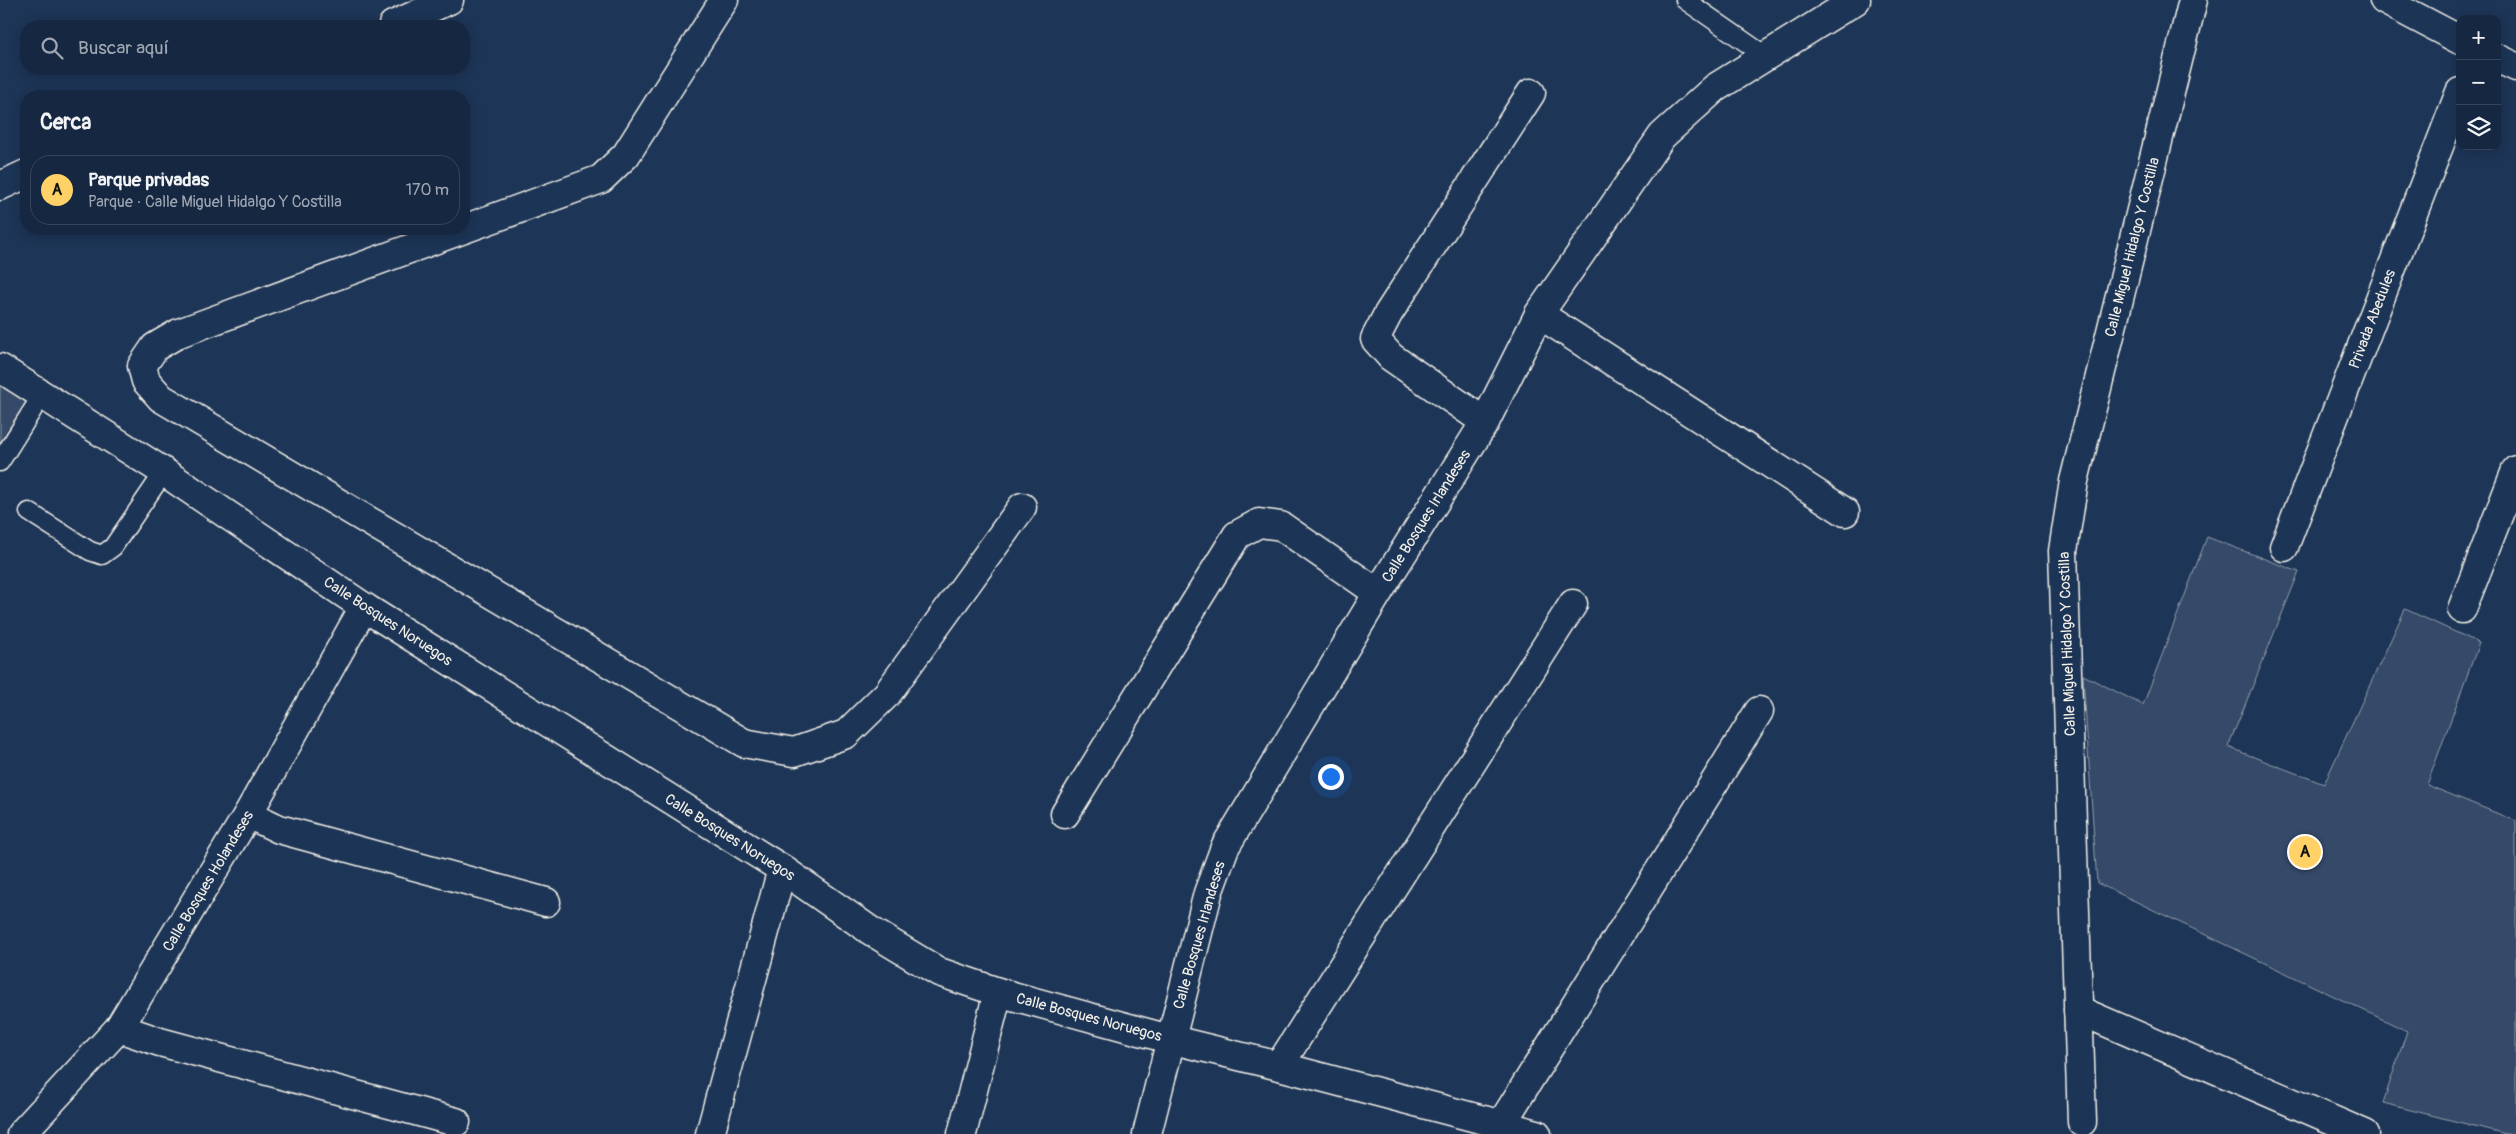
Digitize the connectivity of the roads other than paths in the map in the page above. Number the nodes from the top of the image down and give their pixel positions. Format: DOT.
graph roads {
  1 [pos="449,0"];
  2 [pos="724,0"];
  3 [pos="1685,0"];
  4 [pos="1856,0"];
  5 [pos="2193,0"];
  6 [pos="2384,0"];
  7 [pos="404,20"];
  8 [pos="2456,38"];
  9 [pos="1767,57"];
  10 [pos="2501,60"];
  11 [pos="2516,67"];
  12 [pos="1531,93"];
  13 [pos="2456,102"];
  14 [pos="20,177"];
  15 [pos="0,186"];
  16 [pos="470,227"];
  17 [pos="448,235"];
  18 [pos="1539,314"];
  19 [pos="0,368"];
  20 [pos="42,395"];
  21 [pos="1485,422"];
  22 [pos="0,462"];
  23 [pos="2516,470"];
  24 [pos="164,472"];
  25 [pos="1022,507"];
  26 [pos="29,512"];
  27 [pos="1845,512"];
  28 [pos="2284,547"];
  29 [pos="1378,593"];
  30 [pos="1574,604"];
  31 [pos="364,607"];
  32 [pos="2462,609"];
  33 [pos="1759,711"];
  34 [pos="248,814"];
  35 [pos="1065,814"];
  36 [pos="782,869"];
  37 [pos="546,902"];
  38 [pos="998,992"];
  39 [pos="2078,1010"];
  40 [pos="120,1028"];
  41 [pos="1169,1039"];
  42 [pos="1279,1066"];
  43 [pos="456,1122"];
  44 [pos="2082,1122"];
  45 [pos="1502,1123"];
  46 [pos="20,1134"];
  47 [pos="710,1134"];
  48 [pos="962,1134"];
  49 [pos="1147,1134"];
  50 [pos="1537,1134"];
  51 [pos="2365,1134"];
  1 -- 7 [label="street"];
  2 -- 16 [label="street"];
  3 -- 9 [label="lane"];
  4 -- 9 [label="street, Calle Bosques Irlandeses"];
  5 -- 39 [label="street, Calle Miguel Hidalgo Y Costilla"];
  6 -- 8 [label="street"];
  9 -- 18 [label="street, Calle Bosques Irlandeses"];
  10 -- 11 [label="street"];
  12 -- 21 [label="street"];
  13 -- 28 [label="street, Privada Abedules"];
  14 -- 15 [label="street"];
  17 -- 25 [label="street"];
  18 -- 21 [label="street, Calle Bosques Irlandeses"];
  18 -- 27 [label="street"];
  19 -- 20 [label="street, Calle Bosques Noruegos"];
  20 -- 22 [label="lane"];
  20 -- 24 [label="street, Calle Bosques Noruegos"];
  21 -- 29 [label="street, Calle Bosques Irlandeses"];
  23 -- 32 [label="street"];
  24 -- 26 [label="lane"];
  24 -- 31 [label="street, Calle Bosques Noruegos"];
  29 -- 35 [label="street"];
  29 -- 41 [label="street, Calle Bosques Irlandeses"];
  30 -- 42 [label="street"];
  31 -- 34 [label="street, Calle Bosques Holandeses"];
  31 -- 36 [label="street, Calle Bosques Noruegos"];
  33 -- 45 [label="street"];
  34 -- 37 [label="street"];
  34 -- 40 [label="street, Calle Bosques Holandeses"];
  36 -- 38 [label="street, Calle Bosques Noruegos"];
  36 -- 47 [label="street"];
  38 -- 41 [label="street, Calle Bosques Noruegos"];
  38 -- 48 [label="street"];
  39 -- 44 [label="street, Calle Miguel Hidalgo Y Costilla"];
  39 -- 51 [label="street"];
  40 -- 43 [label="street"];
  40 -- 46 [label="street, Calle Bosques Holandeses"];
  41 -- 42 [label="street, Calle Bosques Noruegos"];
  41 -- 49 [label="street, Calle Bosques Irlandeses"];
  42 -- 45 [label="street, Calle Bosques Noruegos"];
  45 -- 50 [label="street, Calle Bosques Noruegos"];
}
